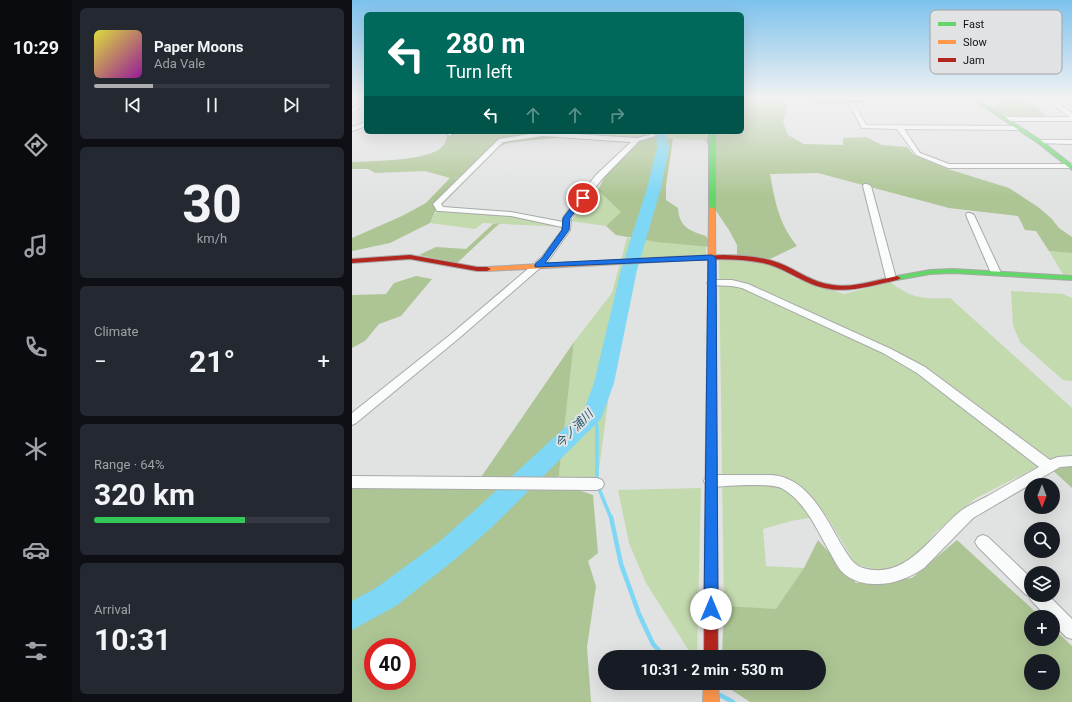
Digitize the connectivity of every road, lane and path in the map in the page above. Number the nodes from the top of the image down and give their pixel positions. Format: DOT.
graph roads {
  1 [pos="903,131"];
  2 [pos="1023,131"];
  3 [pos="712,134"];
  4 [pos="652,136"];
  5 [pos="637,140"];
  6 [pos="1040,142"];
  7 [pos="1072,142"];
  8 [pos="1071,167"];
  9 [pos="867,186"];
  10 [pos="970,215"];
  11 [pos="566,225"];
  12 [pos="712,258"];
  13 [pos="352,261"];
  14 [pos="537,266"];
  15 [pos="996,273"];
  16 [pos="891,278"];
  17 [pos="1072,278"];
  18 [pos="712,283"];
  19 [pos="352,420"];
  20 [pos="1072,461"];
  21 [pos="1049,467"];
  22 [pos="711,481"];
  23 [pos="352,482"];
  24 [pos="598,484"];
  25 [pos="983,542"];
  26 [pos="1024,582"];
  27 [pos="1044,602"];
  28 [pos="1072,631"];
  29 [pos="711,650"];
  30 [pos="711,690"];
  31 [pos="711,702"];
  1 -- 8 [label="street"];
  2 -- 6 [label="street"];
  3 -- 12 [label="street"];
  4 -- 5 [label="street"];
  5 -- 11 [label="street"];
  5 -- 11 [label="street"];
  6 -- 7 [label="street"];
  6 -- 8 [label="street"];
  9 -- 16 [label="street"];
  10 -- 15 [label="street"];
  11 -- 14 [label="street"];
  12 -- 14 [label="street"];
  12 -- 16 [label="street"];
  12 -- 18 [label="street"];
  13 -- 14 [label="street"];
  14 -- 19 [label="street"];
  15 -- 16 [label="street"];
  15 -- 17 [label="street"];
  18 -- 21 [label="street"];
  18 -- 22 [label="street"];
  20 -- 21 [label="street"];
  21 -- 22 [label="street"];
  22 -- 29 [label="street"];
  23 -- 24 [label="street"];
  25 -- 26 [label="street"];
  27 -- 28 [label="street"];
  30 -- 31 [label="street"];
}
